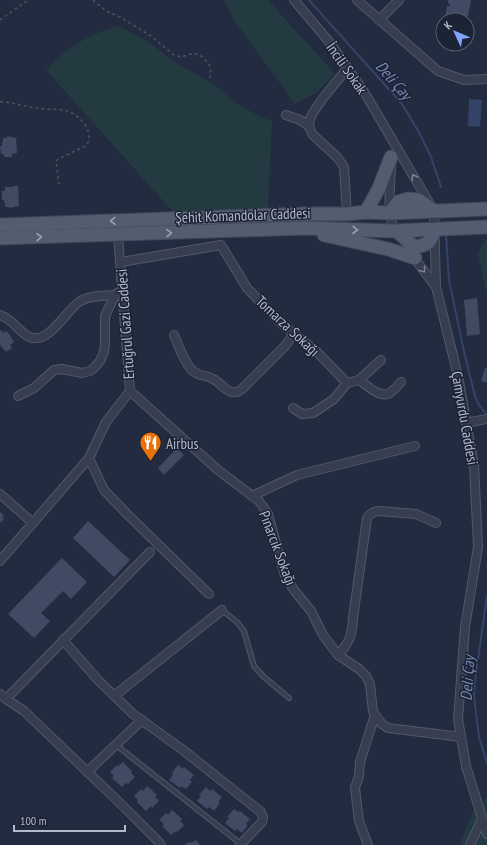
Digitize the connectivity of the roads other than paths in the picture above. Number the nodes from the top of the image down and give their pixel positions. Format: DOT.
graph roads {
  1 [pos="294,0"];
  2 [pos="357,0"];
  3 [pos="399,0"];
  4 [pos="379,20"];
  5 [pos="348,68"];
  6 [pos="487,79"];
  7 [pos="286,115"];
  8 [pos="309,126"];
  9 [pos="392,140"];
  10 [pos="391,157"];
  11 [pos="487,209"];
  12 [pos="434,211"];
  13 [pos="366,212"];
  14 [pos="390,213"];
  15 [pos="347,214"];
  16 [pos="0,225"];
  17 [pos="487,227"];
  18 [pos="289,228"];
  19 [pos="435,229"];
  20 [pos="225,231"];
  21 [pos="396,231"];
  22 [pos="118,235"];
  23 [pos="0,238"];
  24 [pos="221,245"];
  25 [pos="415,258"];
  26 [pos="121,262"];
  27 [pos="436,287"];
  28 [pos="123,289"];
  29 [pos="115,295"];
  30 [pos="0,315"];
  31 [pos="294,333"];
  32 [pos="174,335"];
  33 [pos="381,360"];
  34 [pos="359,380"];
  35 [pos="401,382"];
  36 [pos="347,383"];
  37 [pos="130,391"];
  38 [pos="18,396"];
  39 [pos="293,408"];
  40 [pos="487,419"];
  41 [pos="466,423"];
  42 [pos="415,446"];
  43 [pos="89,458"];
  44 [pos="0,494"];
  45 [pos="252,496"];
  46 [pos="33,523"];
  47 [pos="436,523"];
  48 [pos="150,552"];
  49 [pos="0,561"];
  50 [pos="209,594"];
  51 [pos="222,610"];
  52 [pos="63,640"];
  53 [pos="338,655"];
  54 [pos="114,696"];
  55 [pos="3,697"];
  56 [pos="289,698"];
  57 [pos="375,715"];
  58 [pos="142,720"];
  59 [pos="461,737"];
  60 [pos="116,745"];
  61 [pos="87,772"];
  62 [pos="482,819"];
  63 [pos="487,834"];
  64 [pos="161,845"];
  65 [pos="241,845"];
  66 [pos="368,845"];
  67 [pos="470,845"];
  1 -- 5 [label="street, İncili Sokak"];
  2 -- 4 [label="street"];
  3 -- 4 [label="street"];
  4 -- 6 [label="street"];
  5 -- 8 [label="street"];
  5 -- 9 [label="street, İncili Sokak"];
  7 -- 8 [label="street"];
  8 -- 15 [label="street"];
  9 -- 10 [label="street"];
  12 -- 9 [label="street, İncili Sokak, one-way"];
  10 -- 13 [label="main road"];
  10 -- 14 [label="street"];
  11 -- 12 [label="main road, Şehit Komandolar Caddesi"];
  12 -- 14 [label="main road, Şehit Komandolar Caddesi"];
  12 -- 19 [label="street, Çamyurdu Caddesi"];
  13 -- 14 [label="main road, Şehit Komandolar Caddesi"];
  13 -- 15 [label="main road, Şehit Komandolar Caddesi"];
  14 -- 21 [label="street, Çamyurdu Caddesi"];
  15 -- 16 [label="main road, Şehit Komandolar Caddesi, one-way"];
  17 -- 19 [label="main road, Şehit Komandolar Caddesi"];
  18 -- 20 [label="main road, Şehit Komandolar Caddesi"];
  18 -- 21 [label="main road, Şehit Komandolar Caddesi, one-way"];
  18 -- 25 [label="main road"];
  19 -- 21 [label="main road, Şehit Komandolar Caddesi"];
  19 -- 27 [label="street, Çamyurdu Caddesi"];
  22 -- 20 [label="main road, Şehit Komandolar Caddesi, one-way"];
  20 -- 24 [label="street"];
  21 -- 25 [label="street, Çamyurdu Caddesi"];
  23 -- 22 [label="main road, Şehit Komandolar Caddesi, one-way"];
  22 -- 26 [label="street, Ertuğrul Gazi Caddesi"];
  24 -- 26 [label="street"];
  24 -- 31 [label="street, Tomarza Sokağı"];
  25 -- 27 [label="street, Çamyurdu Caddesi, one-way"];
  26 -- 28 [label="street, Ertuğrul Gazi Caddesi"];
  27 -- 41 [label="street, Çamyurdu Caddesi"];
  28 -- 29 [label="street"];
  28 -- 37 [label="street, Ertuğrul Gazi Caddesi"];
  29 -- 30 [label="street"];
  29 -- 38 [label="street"];
  31 -- 32 [label="street"];
  31 -- 36 [label="street, Tomarza Sokağı"];
  33 -- 34 [label="street"];
  34 -- 35 [label="street"];
  34 -- 36 [label="street"];
  36 -- 39 [label="street"];
  37 -- 43 [label="street, Ertuğrul Gazi Caddesi"];
  37 -- 45 [label="street, Pınarcık Sokağı"];
  40 -- 41 [label="street"];
  41 -- 59 [label="street, Çamyurdu Caddesi"];
  42 -- 45 [label="street"];
  43 -- 46 [label="street, Ertuğrul Gazi Caddesi"];
  43 -- 50 [label="street"];
  44 -- 46 [label="street"];
  45 -- 53 [label="street, Pınarcık Sokağı"];
  46 -- 49 [label="street, Ertuğrul Gazi Caddesi"];
  47 -- 53 [label="street"];
  48 -- 52 [label="street"];
  51 -- 54 [label="street"];
  51 -- 56 [label="lane"];
  52 -- 54 [label="street"];
  52 -- 55 [label="street"];
  53 -- 57 [label="street, Pınarcık Sokağı"];
  54 -- 58 [label="street"];
  55 -- 61 [label="street"];
  57 -- 59 [label="street"];
  57 -- 66 [label="street"];
  58 -- 60 [label="street"];
  58 -- 65 [label="street"];
  59 -- 62 [label="street, Çamyurdu Caddesi"];
  60 -- 61 [label="street"];
  60 -- 65 [label="lane"];
  61 -- 64 [label="street"];
  62 -- 63 [label="street, Çamyurdu Caddesi"];
  62 -- 67 [label="street"];
}
